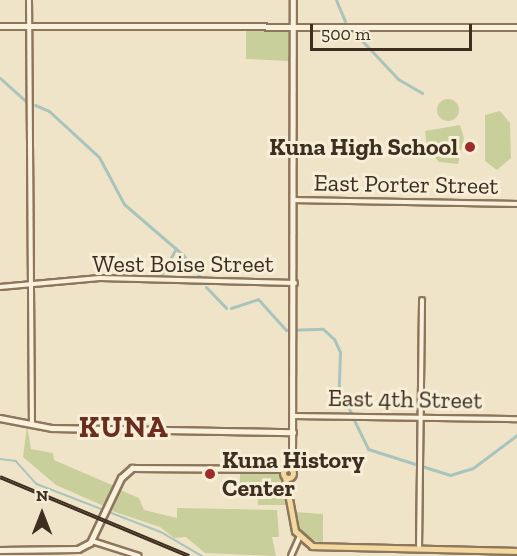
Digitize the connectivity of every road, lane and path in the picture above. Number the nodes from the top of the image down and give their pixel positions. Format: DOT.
graph roads {
  1 [pos="29,0"];
  2 [pos="293,0"];
  3 [pos="293,24"];
  4 [pos="0,26"];
  5 [pos="30,26"];
  6 [pos="517,27"];
  7 [pos="294,200"];
  8 [pos="517,204"];
  9 [pos="295,283"];
  10 [pos="0,287"];
  11 [pos="33,287"];
  12 [pos="422,300"];
  13 [pos="293,416"];
  14 [pos="422,417"];
  15 [pos="0,418"];
  16 [pos="517,419"];
  17 [pos="32,424"];
  18 [pos="293,432"];
  19 [pos="287,472"];
  20 [pos="299,538"];
  21 [pos="93,541"];
  22 [pos="0,549"];
  23 [pos="31,549"];
  24 [pos="419,549"];
  25 [pos="517,551"];
  26 [pos="31,556"];
  27 [pos="139,556"];
  28 [pos="291,556"];
  1 -- 5 [label="street"];
  2 -- 3 [label="main road"];
  3 -- 5 [label="main road"];
  3 -- 6 [label="main road"];
  3 -- 7 [label="main road"];
  4 -- 5 [label="main road"];
  5 -- 11 [label="street"];
  7 -- 8 [label="street, East Porter Street"];
  7 -- 9 [label="main road"];
  9 -- 11 [label="street, West Boise Street"];
  9 -- 13 [label="main road"];
  10 -- 11 [label="street, West Boise Street"];
  11 -- 17 [label="street"];
  12 -- 14 [label="street"];
  13 -- 14 [label="street, East 4th Street"];
  13 -- 18 [label="main road"];
  14 -- 16 [label="street, East 4th Street"];
  14 -- 24 [label="street"];
  15 -- 17 [label="main road"];
  17 -- 18 [label="main road"];
  18 -- 19 [label="main road"];
  19 -- 20 [label="main road"];
  19 -- 21 [label="main road"];
  20 -- 24 [label="main road"];
  20 -- 28 [label="street"];
  21 -- 23 [label="main road"];
  21 -- 27 [label="street"];
  22 -- 23 [label="main road"];
  23 -- 26 [label="street"];
  24 -- 25 [label="main road"];
}
